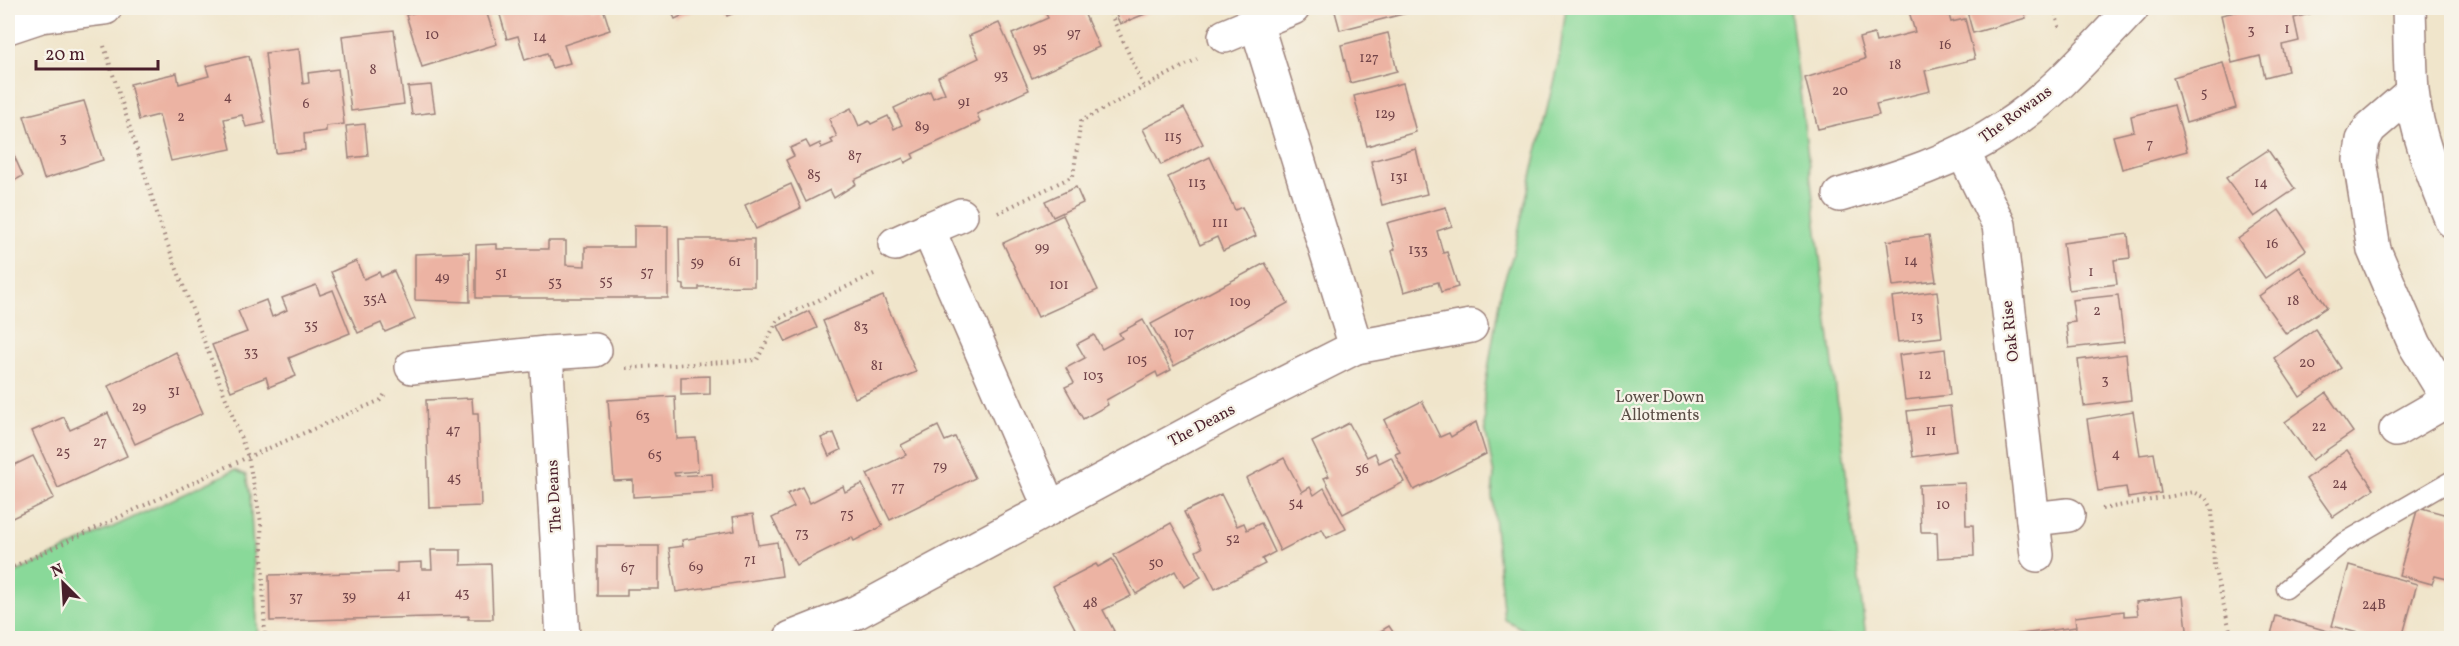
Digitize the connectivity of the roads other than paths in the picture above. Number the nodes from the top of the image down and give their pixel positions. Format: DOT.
graph roads {
  1 [pos="1293,8"];
  2 [pos="2132,8"];
  3 [pos="2409,8"];
  4 [pos="99,9"];
  5 [pos="48,12"];
  6 [pos="1256,23"];
  7 [pos="8,27"];
  8 [pos="1225,36"];
  9 [pos="2412,92"];
  10 [pos="1963,152"];
  11 [pos="1840,195"];
  12 [pos="961,215"];
  13 [pos="2451,221"];
  14 [pos="928,229"];
  15 [pos="895,244"];
  16 [pos="1471,326"];
  17 [pos="1356,347"];
  18 [pos="595,350"];
  19 [pos="546,353"];
  20 [pos="412,367"];
  21 [pos="2450,403"];
  22 [pos="2396,430"];
  23 [pos="2451,480"];
  24 [pos="1050,507"];
  25 [pos="2068,515"];
  26 [pos="2033,519"];
  27 [pos="2037,555"];
  28 [pos="2286,589"];
  29 [pos="563,639"];
  30 [pos="791,639"];
  1 -- 6 [label="street"];
  2 -- 10 [label="street, The Rowans"];
  3 -- 9 [label="street"];
  4 -- 5 [label="street"];
  5 -- 7 [label="street"];
  6 -- 8 [label="street"];
  6 -- 17 [label="street"];
  9 -- 13 [label="street"];
  9 -- 21 [label="street"];
  10 -- 11 [label="street, The Rowans"];
  10 -- 26 [label="street, Oak Rise"];
  12 -- 14 [label="street"];
  14 -- 15 [label="street"];
  14 -- 24 [label="street"];
  16 -- 17 [label="street, The Deans"];
  17 -- 24 [label="street, The Deans"];
  18 -- 19 [label="street"];
  19 -- 20 [label="street"];
  19 -- 29 [label="street, The Deans"];
  21 -- 22 [label="street"];
  23 -- 28 [label="lane"];
  24 -- 30 [label="street, The Deans"];
  25 -- 26 [label="street"];
  26 -- 27 [label="street, Oak Rise"];
}
